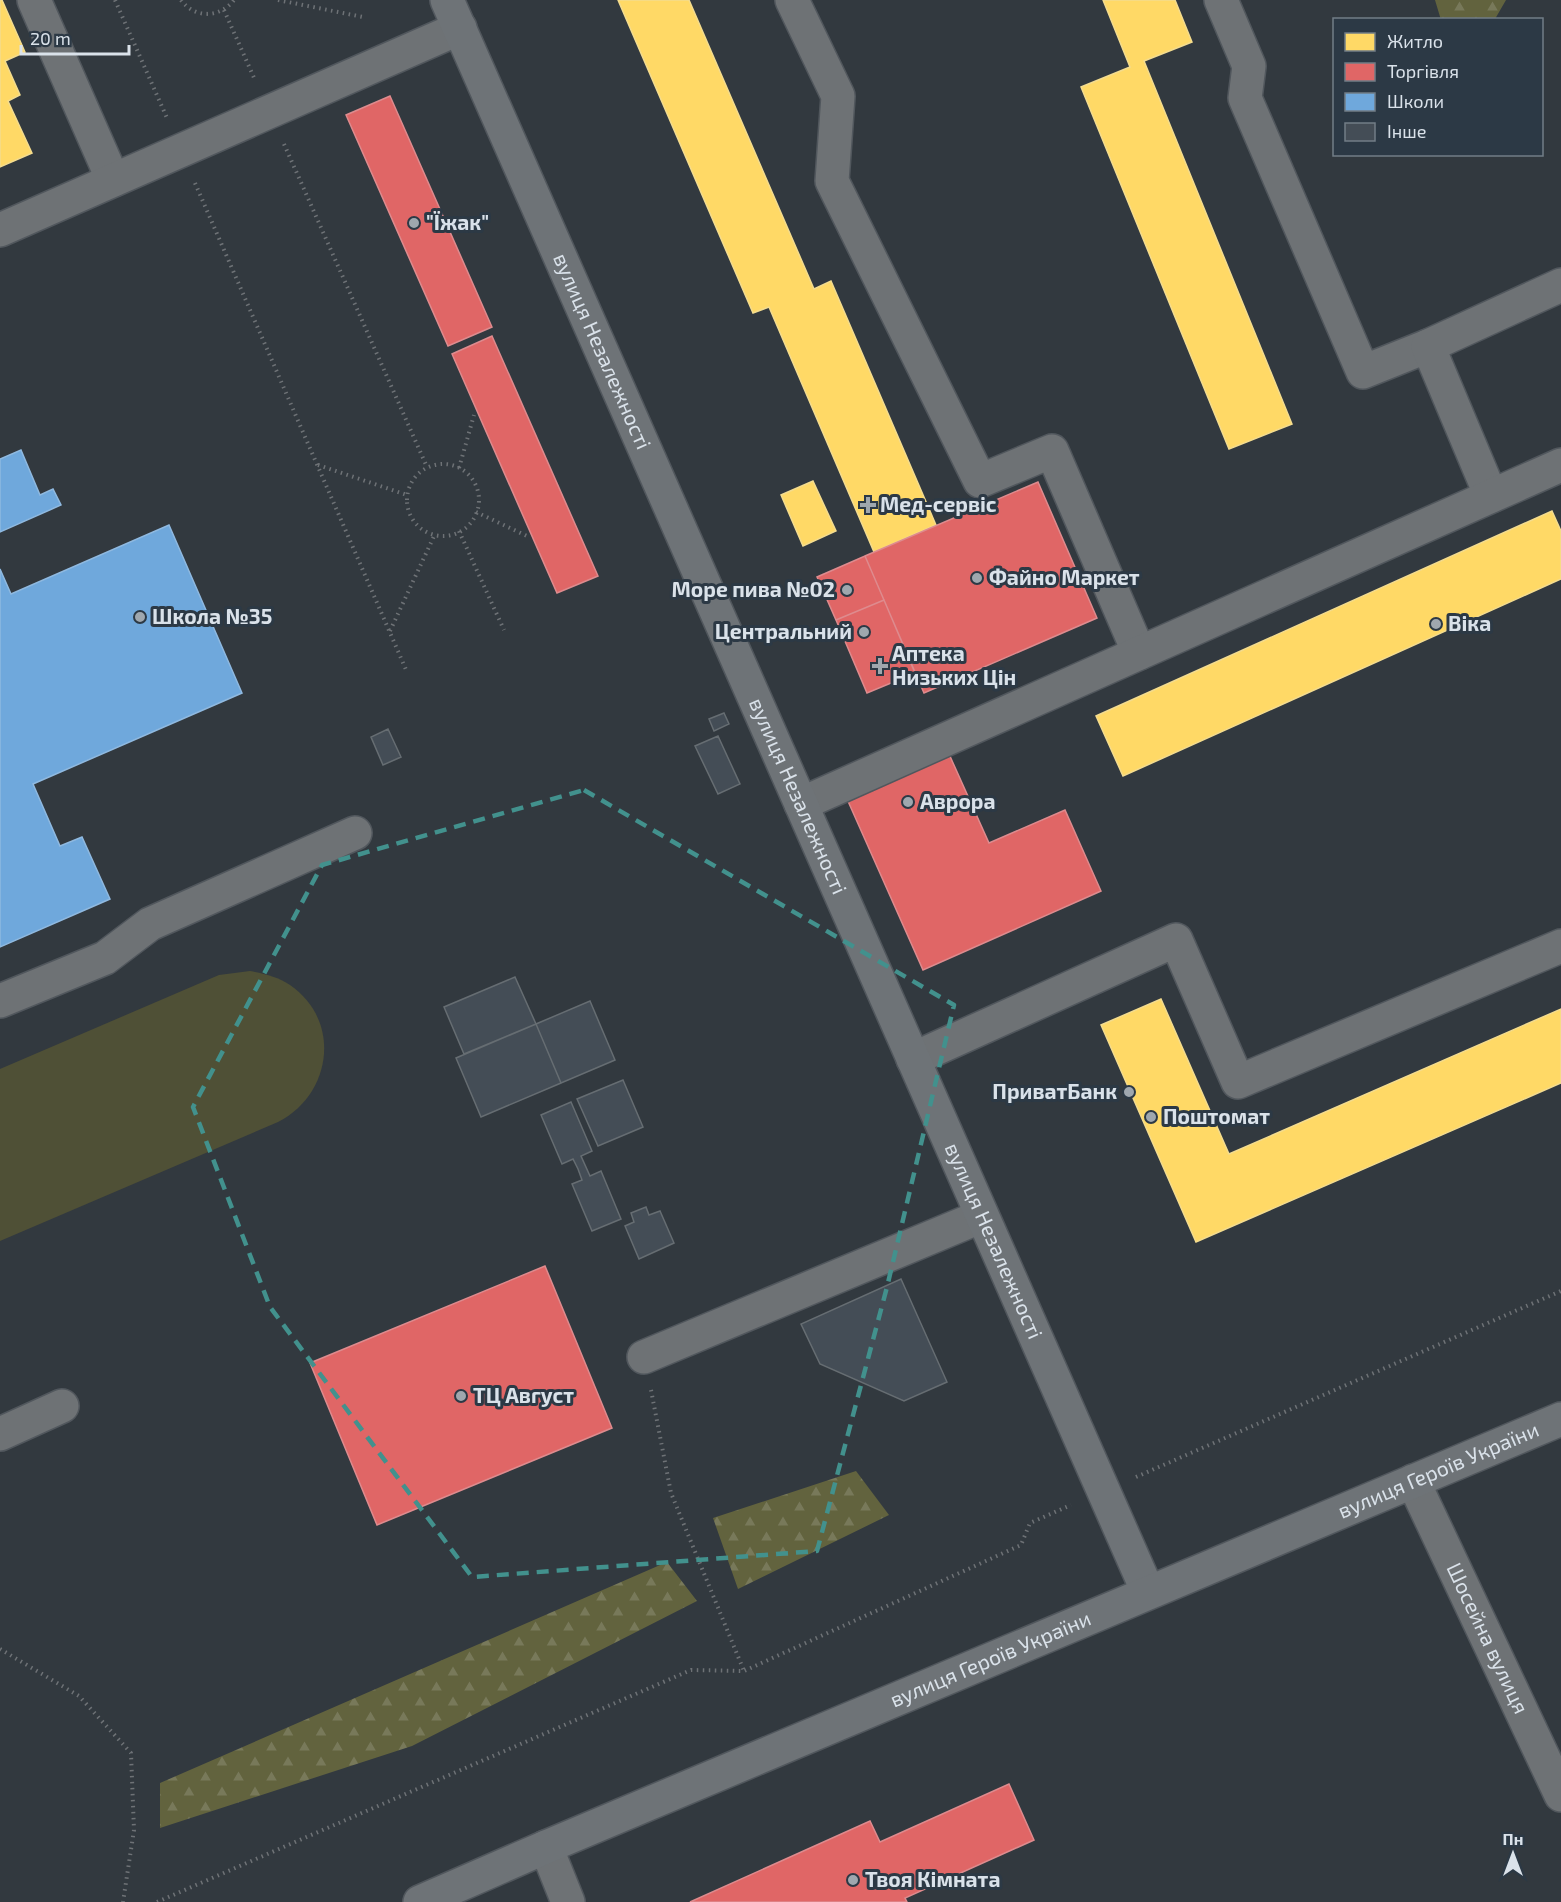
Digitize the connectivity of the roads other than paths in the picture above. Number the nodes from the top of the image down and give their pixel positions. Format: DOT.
graph roads {
  1 [pos="34,0"];
  2 [pos="792,0"];
  3 [pos="1221,0"];
  4 [pos="454,14"];
  5 [pos="113,180"];
  6 [pos="0,230"];
  7 [pos="1561,285"];
  8 [pos="1428,346"];
  9 [pos="1561,465"];
  10 [pos="1491,496"];
  11 [pos="1139,653"];
  12 [pos="801,804"];
  13 [pos="355,833"];
  14 [pos="1561,945"];
  15 [pos="0,1001"];
  16 [pos="913,1059"];
  17 [pos="982,1216"];
  18 [pos="644,1357"];
  19 [pos="62,1406"];
  20 [pos="1561,1419"];
  21 [pos="0,1434"];
  22 [pos="1413,1481"];
  23 [pos="1148,1592"];
  24 [pos="1561,1795"];
  25 [pos="546,1846"];
  26 [pos="420,1902"];
  27 [pos="568,1902"];
  1 -- 5 [label="street"];
  2 -- 11 [label="street"];
  3 -- 8 [label="street"];
  4 -- 5 [label="street"];
  4 -- 12 [label="main road, вулиця Незалежності"];
  5 -- 6 [label="street"];
  7 -- 8 [label="street"];
  8 -- 10 [label="street"];
  9 -- 10 [label="street"];
  10 -- 11 [label="street"];
  11 -- 12 [label="street"];
  12 -- 16 [label="main road, вулиця Незалежності"];
  13 -- 15 [label="street"];
  14 -- 16 [label="street"];
  16 -- 17 [label="main road, вулиця Незалежності"];
  17 -- 18 [label="street"];
  17 -- 23 [label="main road, вулиця Незалежності"];
  19 -- 21 [label="street"];
  20 -- 22 [label="main road, вулиця Героїв України"];
  22 -- 23 [label="main road, вулиця Героїв України"];
  22 -- 24 [label="street, Шосейна вулиця"];
  23 -- 25 [label="main road, вулиця Героїв України"];
  25 -- 26 [label="main road, вулиця Героїв України"];
  25 -- 27 [label="street"];
}
